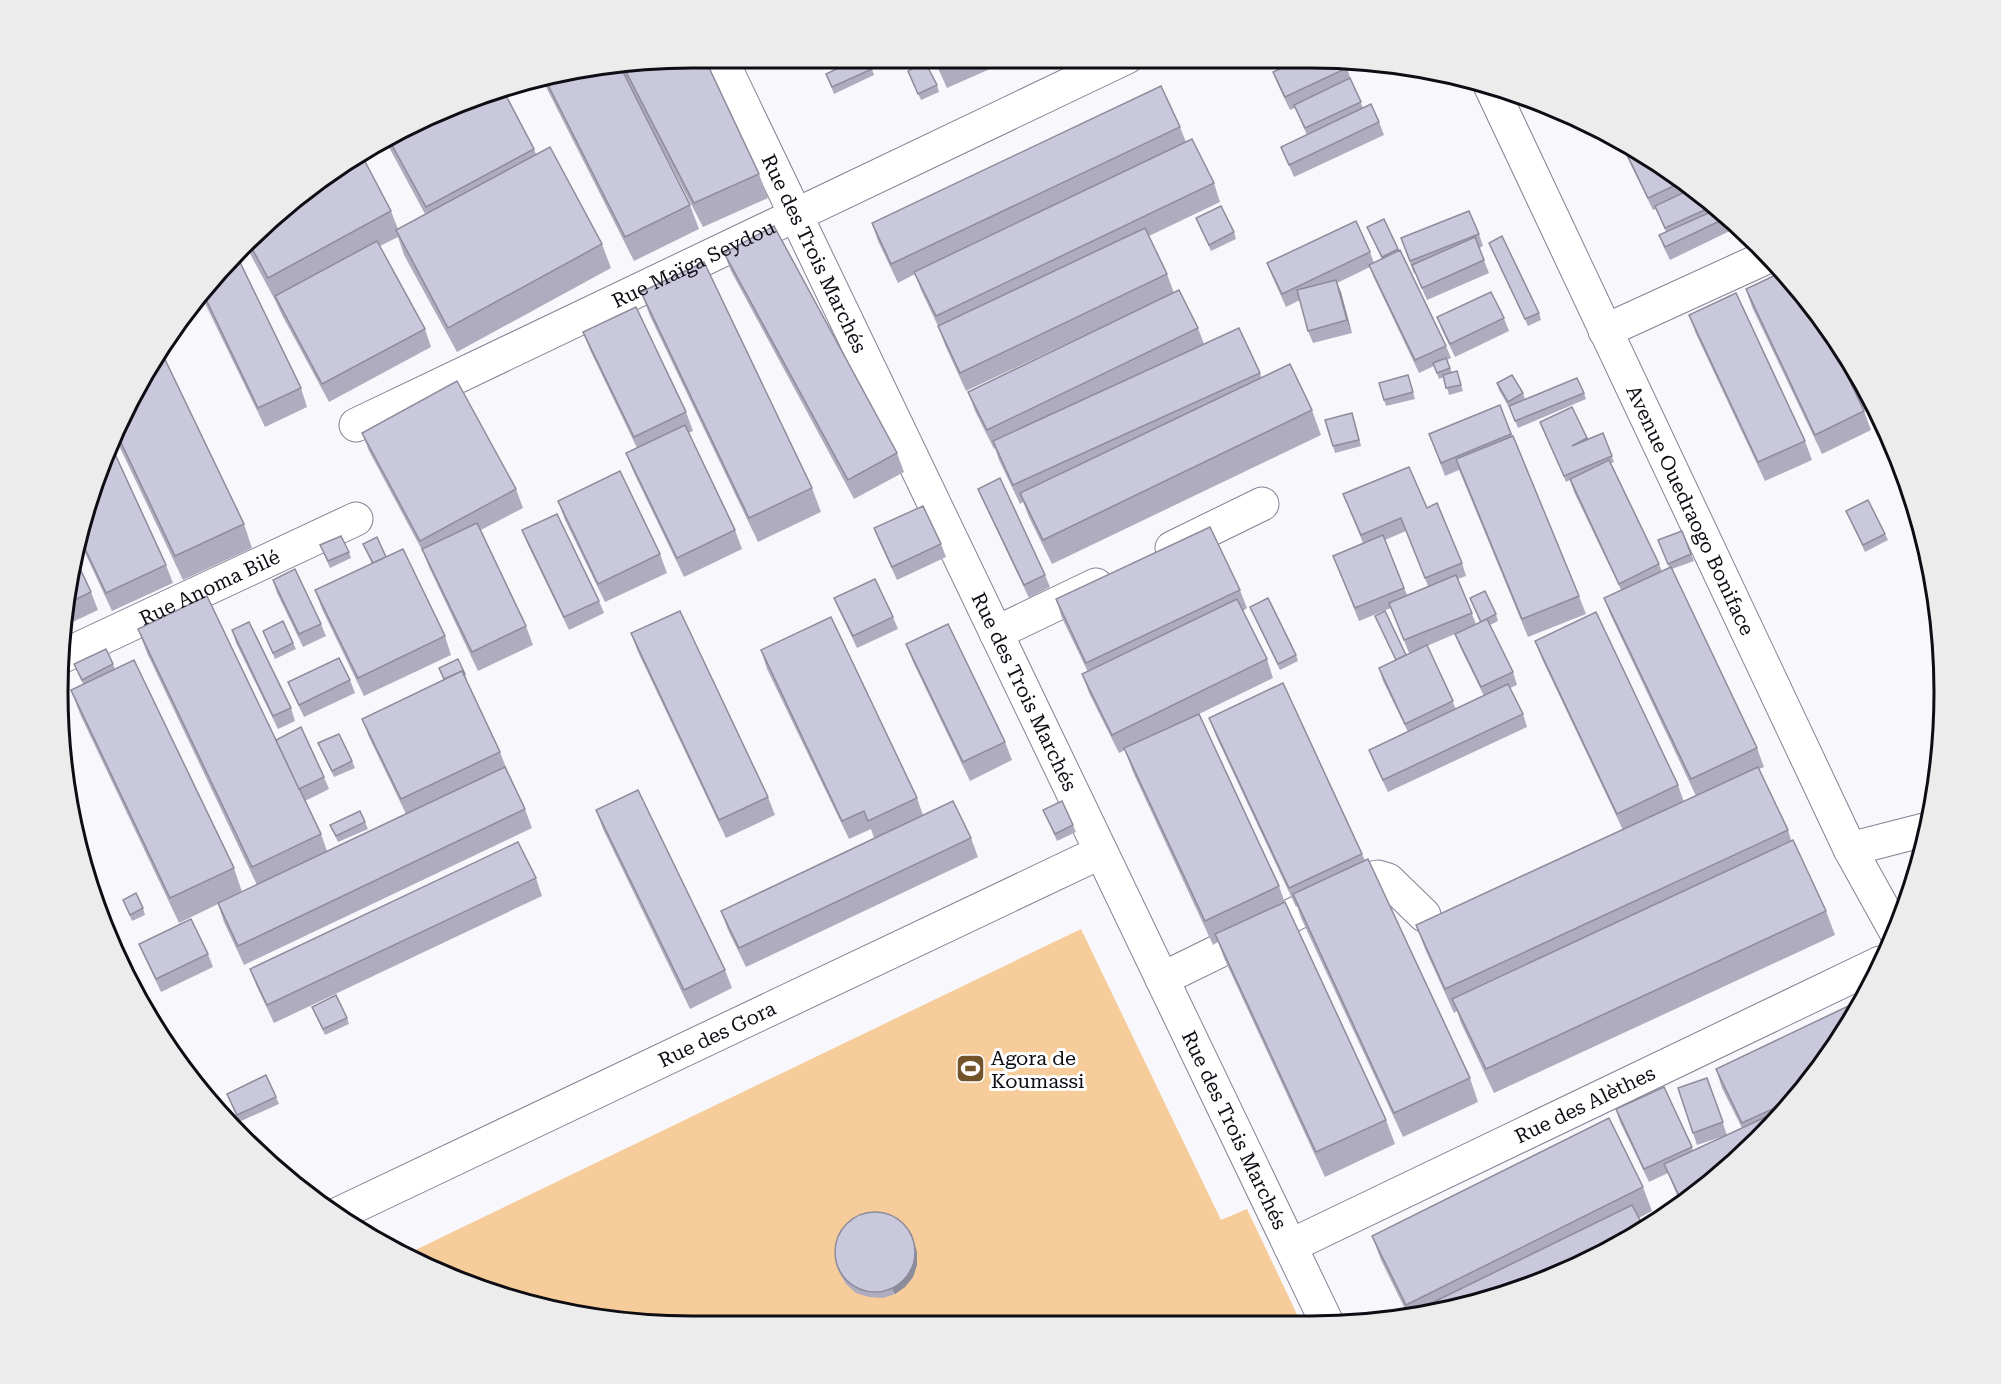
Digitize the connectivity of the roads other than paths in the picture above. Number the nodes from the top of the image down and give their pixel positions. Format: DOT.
graph roads {
  1 [pos="725,68"];
  2 [pos="1104,68"];
  3 [pos="1495,97"];
  4 [pos="796,215"];
  5 [pos="1760,260"];
  6 [pos="1605,331"];
  7 [pos="356,425"];
  8 [pos="1262,504"];
  9 [pos="356,519"];
  10 [pos="996,633"];
  11 [pos="69,653"];
  12 [pos="1918,832"];
  13 [pos="1850,849"];
  14 [pos="1101,852"];
  15 [pos="1424,915"];
  16 [pos="1890,921"];
  17 [pos="1868,969"];
  18 [pos="1162,979"];
  19 [pos="345,1211"];
  20 [pos="1290,1246"];
  21 [pos="1324,1316"];
  1 -- 4 [label="street, Rue des Trois Marchés"];
  2 -- 4 [label="street, Rue Maïga Seydou"];
  3 -- 6 [label="street, Avenue Ouedraogo Boniface"];
  4 -- 7 [label="street, Rue Maïga Seydou"];
  4 -- 10 [label="street, Rue des Trois Marchés"];
  5 -- 6 [label="street"];
  6 -- 13 [label="street, Avenue Ouedraogo Boniface"];
  8 -- 10 [label="street"];
  9 -- 11 [label="street, Rue Anoma Bilé"];
  10 -- 14 [label="street, Rue des Trois Marchés"];
  12 -- 13 [label="street"];
  13 -- 16 [label="street, Avenue Ouedraogo Boniface"];
  14 -- 18 [label="street, Rue des Trois Marchés"];
  14 -- 19 [label="street, Rue des Gora"];
  15 -- 18 [label="street"];
  17 -- 20 [label="street, Rue des Alèthes"];
  18 -- 20 [label="street, Rue des Trois Marchés"];
  20 -- 21 [label="street, Rue des Trois Marchés"];
}
